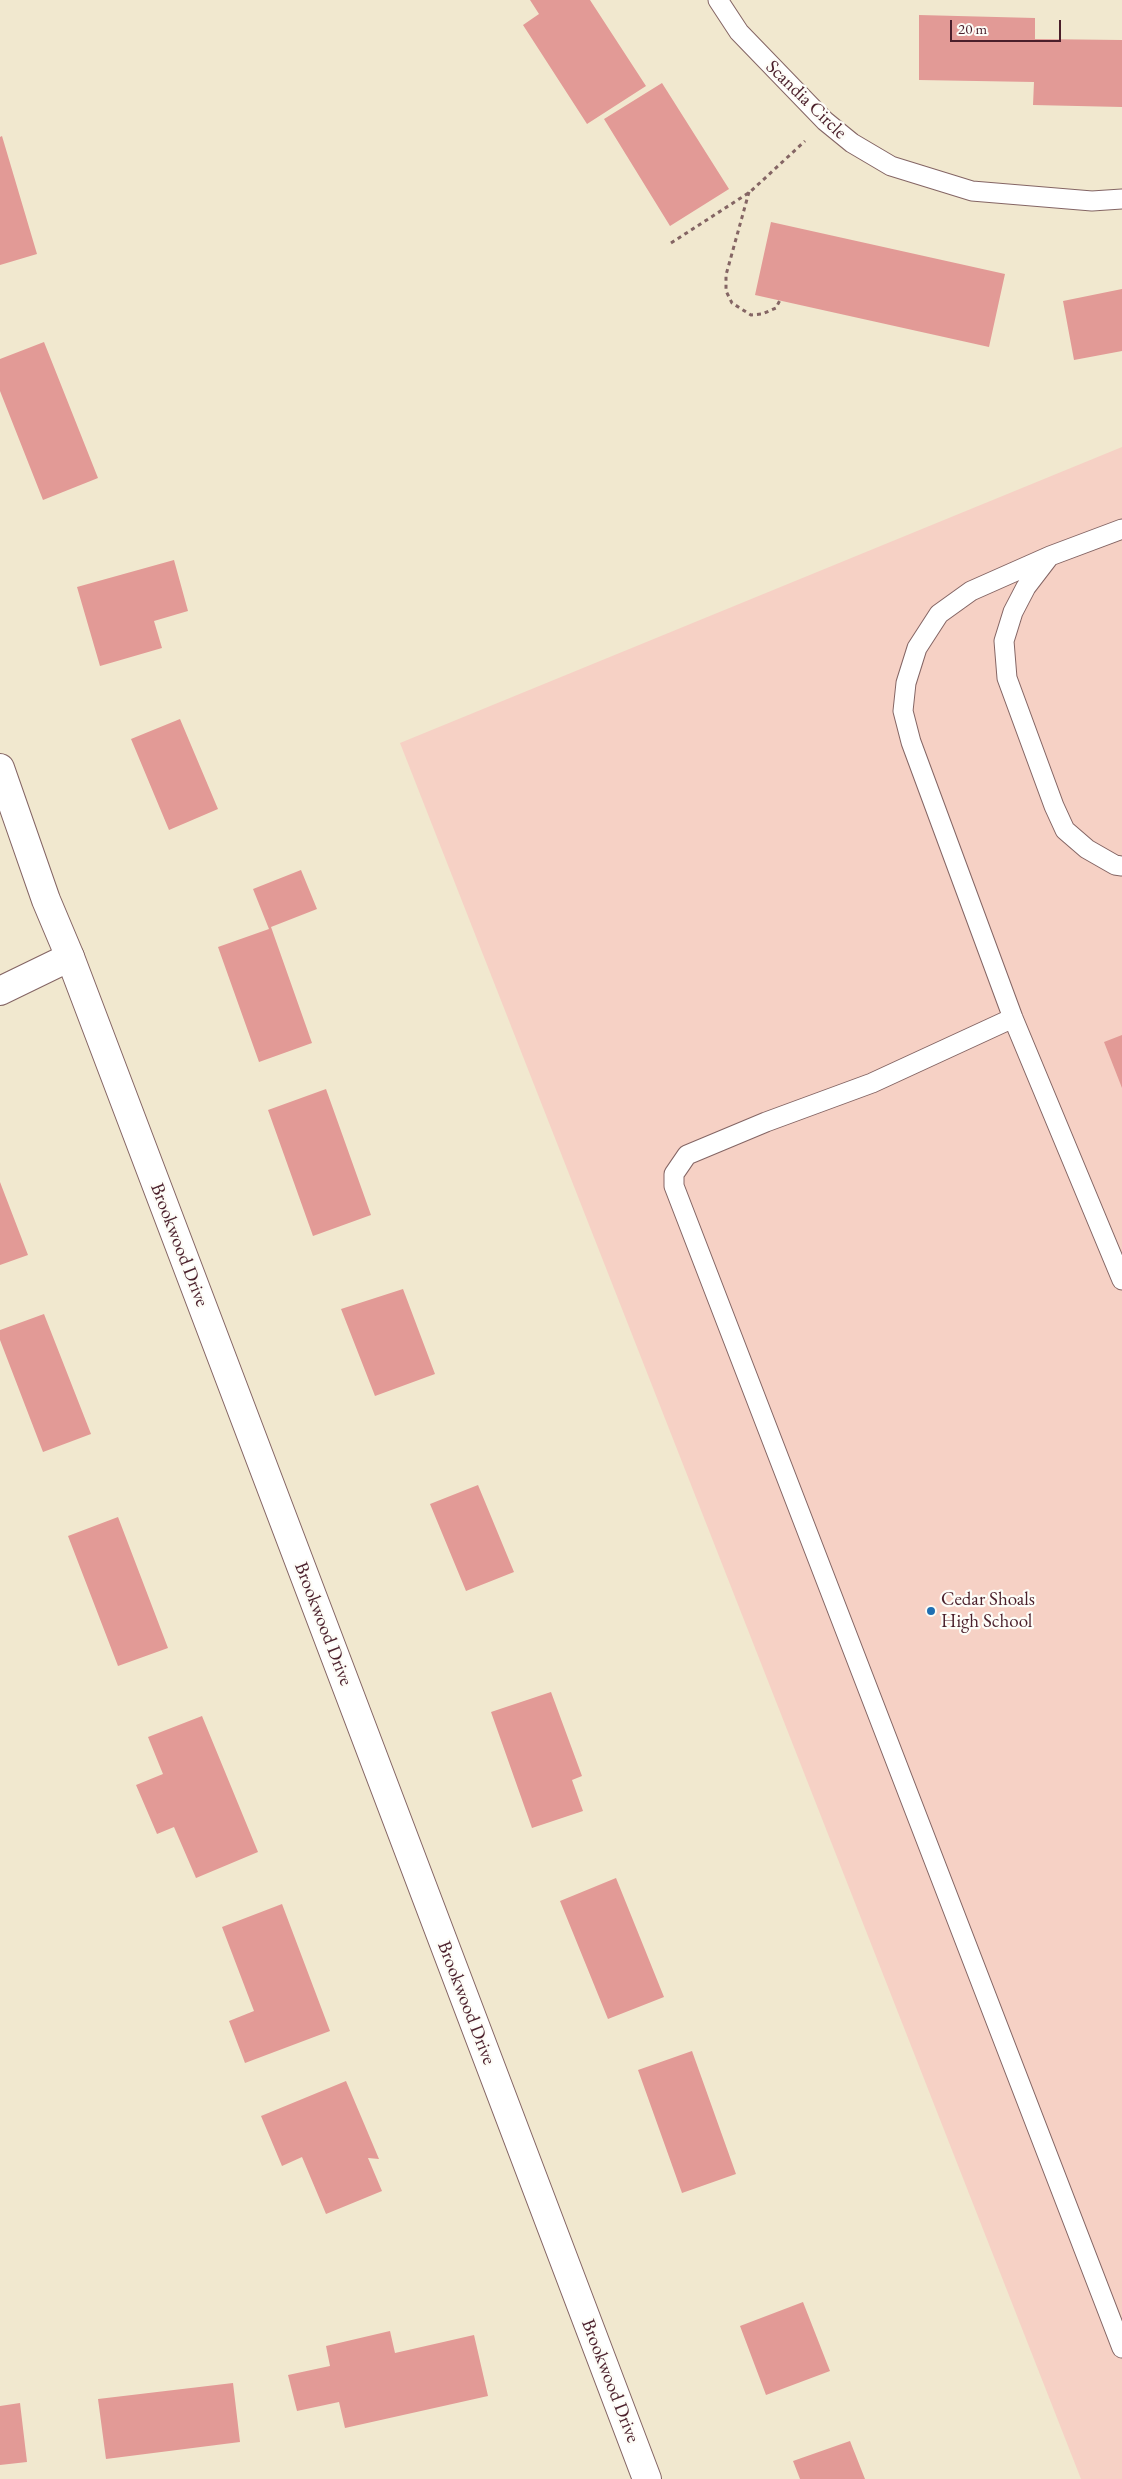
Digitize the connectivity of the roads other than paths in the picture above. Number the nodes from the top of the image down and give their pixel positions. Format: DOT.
graph roads {
  1 [pos="718,0"];
  2 [pos="1122,199"];
  3 [pos="1122,529"];
  4 [pos="1050,556"];
  5 [pos="0,768"];
  6 [pos="1122,866"];
  7 [pos="70,957"];
  8 [pos="0,991"];
  9 [pos="1014,1018"];
  10 [pos="1122,1280"];
  11 [pos="1122,2348"];
  12 [pos="643,2478"];
  1 -- 2 [label="lane, Scandia Circle"];
  3 -- 4 [label="lane"];
  4 -- 6 [label="lane"];
  4 -- 9 [label="lane"];
  5 -- 7 [label="street, Brookwood Drive"];
  7 -- 8 [label="street"];
  7 -- 12 [label="street, Brookwood Drive"];
  9 -- 10 [label="lane"];
  9 -- 11 [label="lane"];
}
